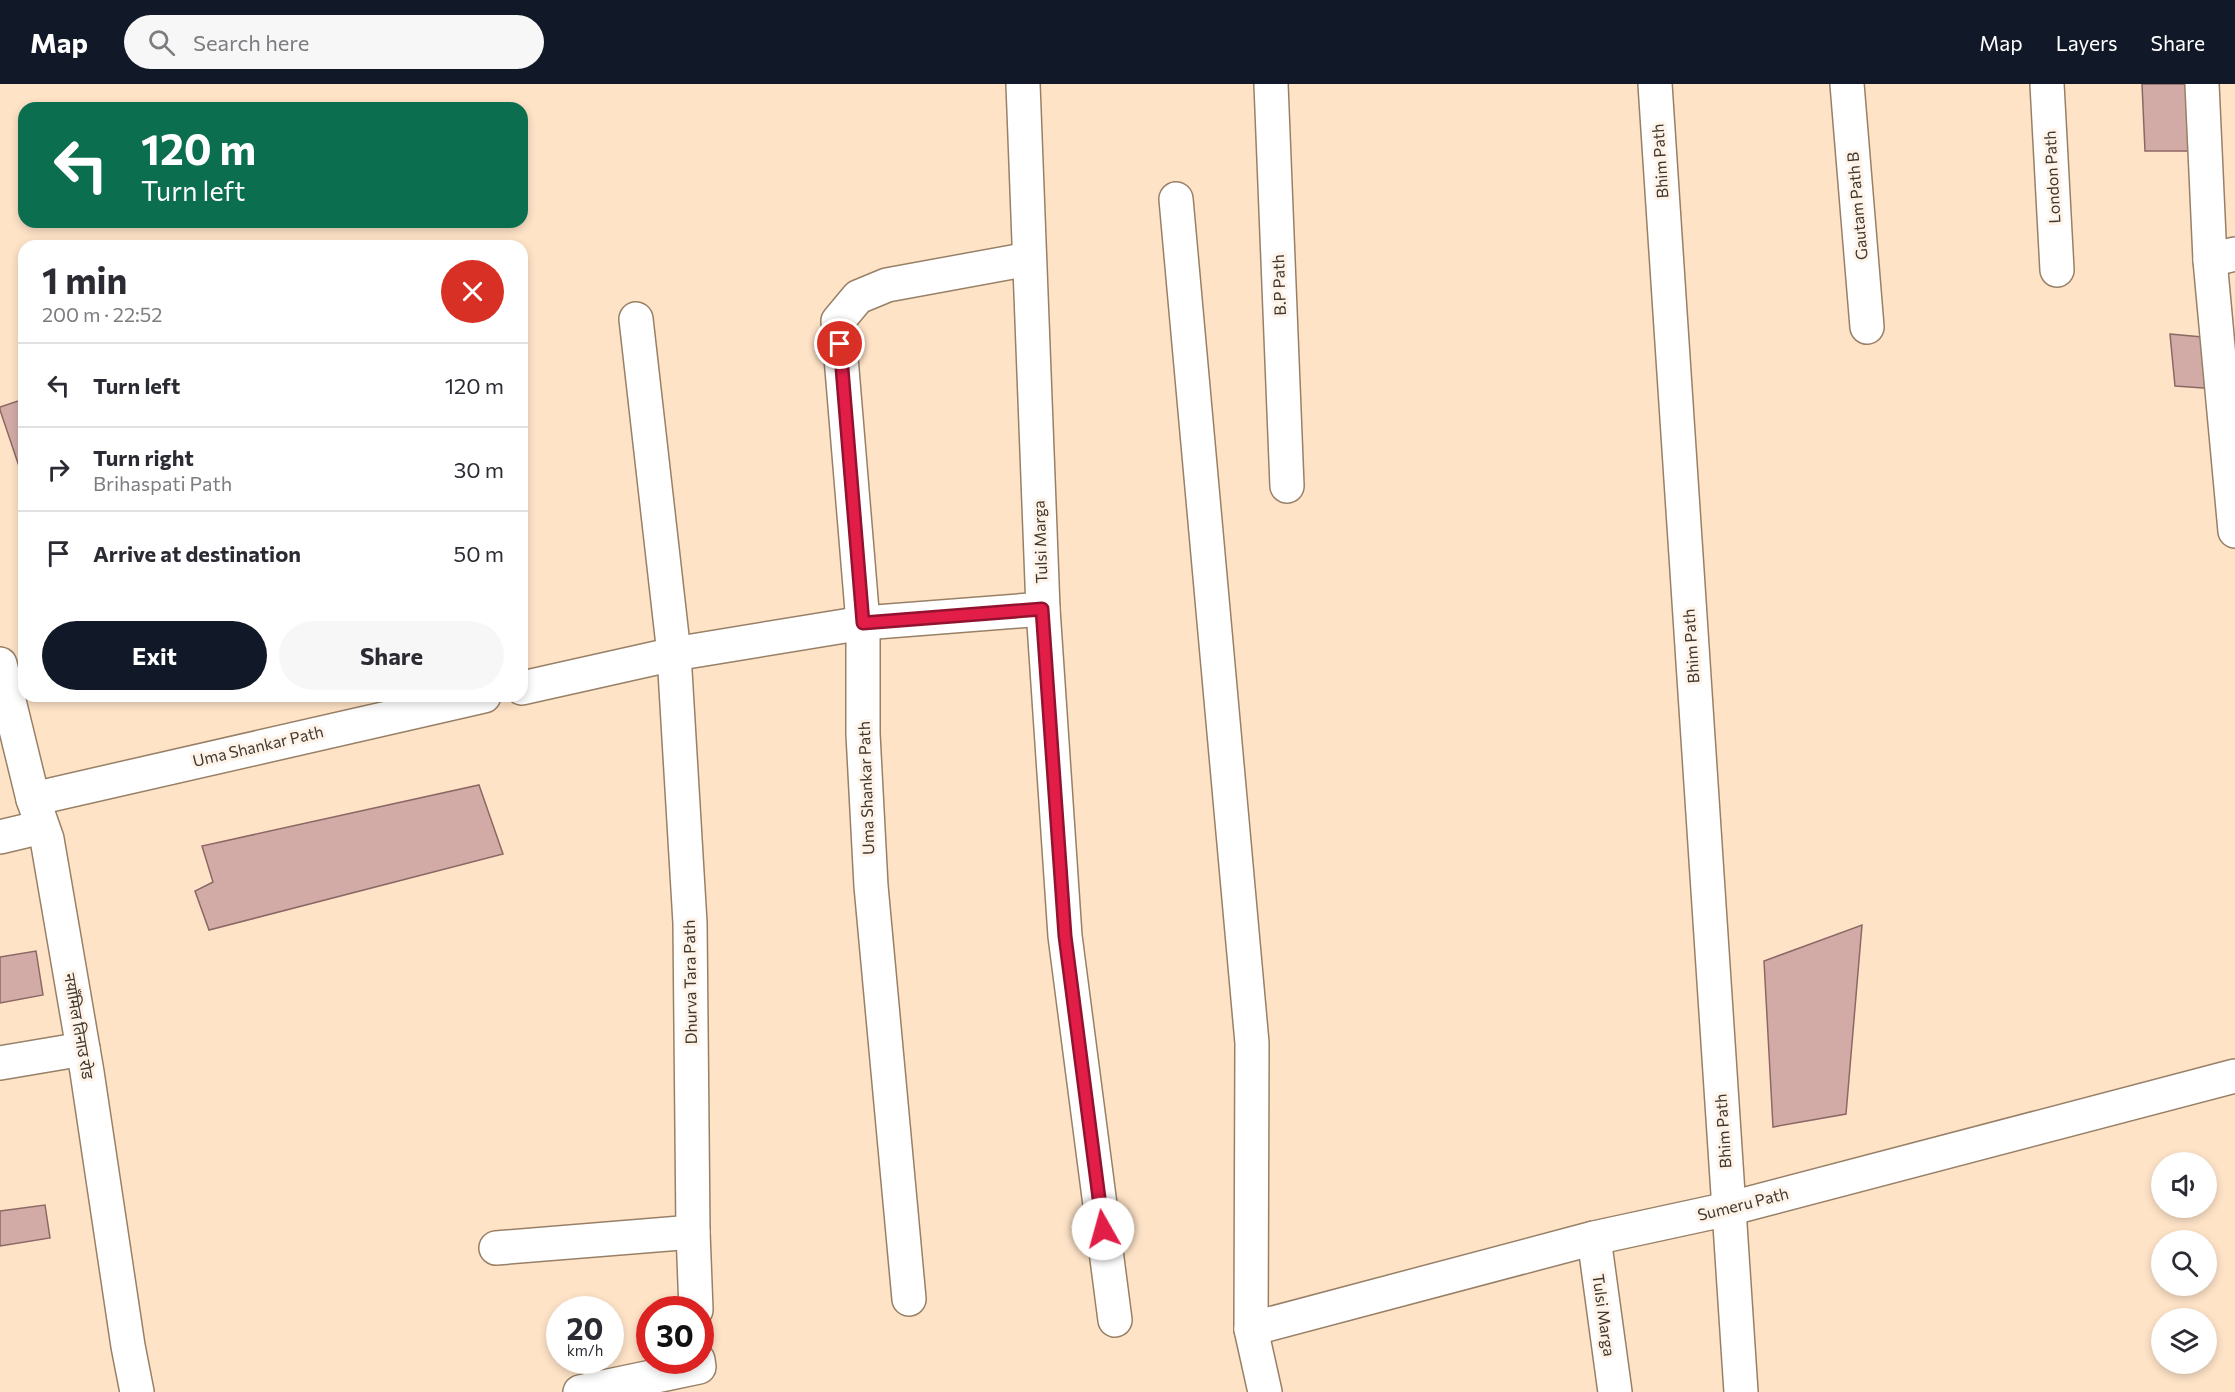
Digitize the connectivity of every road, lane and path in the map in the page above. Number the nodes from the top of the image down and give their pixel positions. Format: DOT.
graph roads {
  1 [pos="1023,84"];
  2 [pos="1271,84"];
  3 [pos="1654,84"];
  4 [pos="1847,84"];
  5 [pos="2047,84"];
  6 [pos="2202,84"];
  7 [pos="1176,199"];
  8 [pos="2222,257"];
  9 [pos="1029,259"];
  10 [pos="2057,270"];
  11 [pos="636,319"];
  12 [pos="1867,327"];
  13 [pos="1287,486"];
  14 [pos="2235,531"];
  15 [pos="1042,609"];
  16 [pos="863,623"];
  17 [pos="674,654"];
  18 [pos="0,664"];
  19 [pos="528,686"];
  20 [pos="461,702"];
  21 [pos="37,813"];
  22 [pos="0,837"];
  23 [pos="83,1049"];
  24 [pos="0,1063"];
  25 [pos="2235,1076"];
  26 [pos="1728,1209"];
  27 [pos="693,1232"];
  28 [pos="1594,1238"];
  29 [pos="496,1248"];
  30 [pos="695,1296"];
  31 [pos="909,1299"];
  32 [pos="1115,1320"];
  33 [pos="1251,1329"];
  34 [pos="692,1374"];
  35 [pos="137,1392"];
  36 [pos="580,1392"];
  37 [pos="1265,1392"];
  38 [pos="1615,1392"];
  39 [pos="1742,1392"];
  1 -- 9 [label="street, Tulsi Marga"];
  2 -- 13 [label="street, B.P Path"];
  3 -- 26 [label="street, Bhim Path"];
  4 -- 12 [label="street, Gautam Path B"];
  5 -- 10 [label="street, London Path"];
  6 -- 8 [label="street"];
  7 -- 33 [label="street"];
  8 -- 14 [label="street"];
  9 -- 15 [label="street, Tulsi Marga"];
  9 -- 16 [label="street, Uma Shankar Path"];
  11 -- 17 [label="street, Dhurva Tara Path"];
  15 -- 16 [label="street"];
  15 -- 32 [label="street, Tulsi Marga"];
  16 -- 17 [label="street"];
  16 -- 31 [label="street, Uma Shankar Path"];
  17 -- 19 [label="street"];
  17 -- 27 [label="street, Dhurva Tara Path"];
  18 -- 21 [label="street, नयाँमिल तिनाउ रोड"];
  20 -- 21 [label="street, Uma Shankar Path"];
  21 -- 22 [label="street, Uma Shankar Path"];
  21 -- 23 [label="street, नयाँमिल तिनाउ रोड"];
  23 -- 24 [label="street"];
  23 -- 35 [label="street, नयाँमिल तिनाउ रोड"];
  25 -- 26 [label="street, Sumeru Path"];
  26 -- 28 [label="street, Sumeru Path"];
  26 -- 39 [label="street, Bhim Path"];
  27 -- 29 [label="street"];
  27 -- 30 [label="street, Dhurva Tara Path"];
  28 -- 33 [label="street, Sumeru Path"];
  28 -- 38 [label="street, Tulsi Marga"];
  33 -- 37 [label="street"];
  34 -- 36 [label="street"];
}
